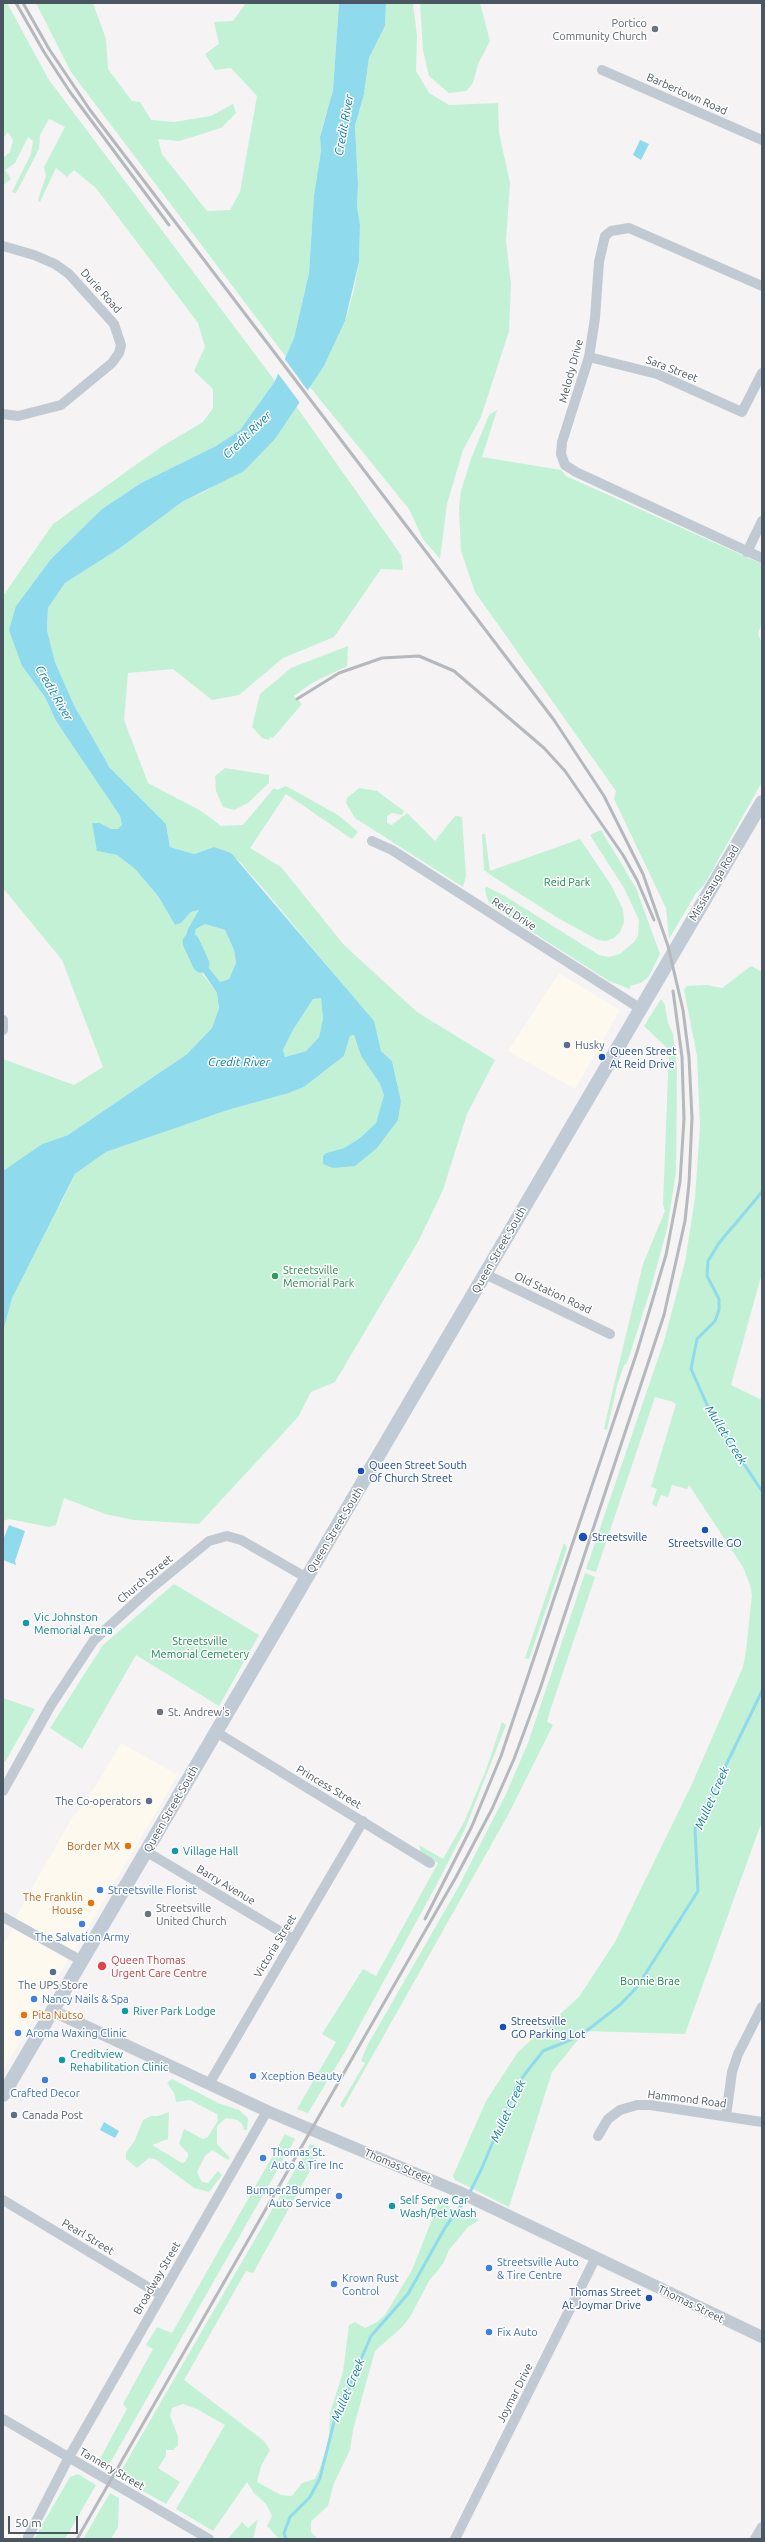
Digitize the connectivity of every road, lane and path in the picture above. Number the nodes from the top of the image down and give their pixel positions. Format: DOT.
graph roads {
  1 [pos="602,70"];
  2 [pos="762,140"];
  3 [pos="3,246"];
  4 [pos="762,286"];
  5 [pos="589,357"];
  6 [pos="762,373"];
  7 [pos="3,414"];
  8 [pos="762,521"];
  9 [pos="747,552"];
  10 [pos="762,558"];
  11 [pos="762,802"];
  12 [pos="372,841"];
  13 [pos="667,964"];
  14 [pos="642,1009"];
  15 [pos="3,1020"];
  16 [pos="3,1030"];
  17 [pos="485,1274"];
  18 [pos="610,1334"];
  19 [pos="307,1578"];
  20 [pos="216,1732"];
  21 [pos="3,1792"];
  22 [pos="363,1821"];
  23 [pos="147,1852"];
  24 [pos="430,1863"];
  25 [pos="3,1917"];
  26 [pos="293,1939"];
  27 [pos="82,1961"];
  28 [pos="762,2007"];
  29 [pos="53,2011"];
  30 [pos="7,2081"];
  31 [pos="208,2084"];
  32 [pos="3,2096"];
  33 [pos="266,2111"];
  34 [pos="726,2116"];
  35 [pos="762,2122"];
  36 [pos="598,2136"];
  37 [pos="3,2200"];
  38 [pos="596,2257"];
  39 [pos="161,2295"];
  40 [pos="762,2338"];
  41 [pos="3,2419"];
  42 [pos="69,2457"];
  43 [pos="762,2526"];
  44 [pos="195,2535"];
  45 [pos="28,2537"];
  46 [pos="209,2539"];
  47 [pos="455,2539"];
  48 [pos="755,2539"];
  1 -- 2 [label="street, Barbertown Road"];
  3 -- 7 [label="street, Durie Road"];
  4 -- 5 [label="street, Melody Drive"];
  5 -- 6 [label="street, Sara Street"];
  5 -- 9 [label="street, Melody Drive"];
  8 -- 9 [label="street"];
  9 -- 10 [label="street, Melody Drive"];
  11 -- 13 [label="main road, Mississauga Road"];
  12 -- 14 [label="street, Reid Drive"];
  13 -- 14 [label="main road, Queen Street South"];
  14 -- 17 [label="main road, Queen Street South"];
  15 -- 16 [label="street"];
  17 -- 18 [label="street, Old Station Road"];
  17 -- 19 [label="main road, Queen Street South"];
  19 -- 20 [label="main road, Queen Street South"];
  19 -- 21 [label="street, Church Street"];
  20 -- 22 [label="street, Princess Street"];
  20 -- 23 [label="main road, Queen Street South"];
  22 -- 24 [label="street, Princess Street"];
  22 -- 26 [label="street, Victoria Street"];
  23 -- 26 [label="street, Barry Avenue"];
  23 -- 27 [label="main road, Queen Street South"];
  25 -- 27 [label="street"];
  26 -- 31 [label="street, Victoria Street"];
  27 -- 29 [label="main road, Queen Street South"];
  28 -- 34 [label="street"];
  29 -- 30 [label="main road, Queen Street South"];
  29 -- 31 [label="street, Thomas Street"];
  30 -- 32 [label="main road, Queen Street South"];
  31 -- 33 [label="street, Thomas Street"];
  33 -- 38 [label="street, Thomas Street"];
  33 -- 39 [label="street, Broadway Street"];
  34 -- 35 [label="street, Hammond Road"];
  34 -- 36 [label="street, Hammond Road"];
  37 -- 39 [label="street, Pearl Street"];
  38 -- 40 [label="street, Thomas Street"];
  38 -- 47 [label="street, Joymar Drive"];
  39 -- 42 [label="street, Broadway Street"];
  41 -- 42 [label="street, Tannery Street"];
  42 -- 44 [label="street, Tannery Street"];
  42 -- 45 [label="street, Broadway Street"];
  43 -- 48 [label="street"];
  44 -- 46 [label="street, Tannery Street"];
}
